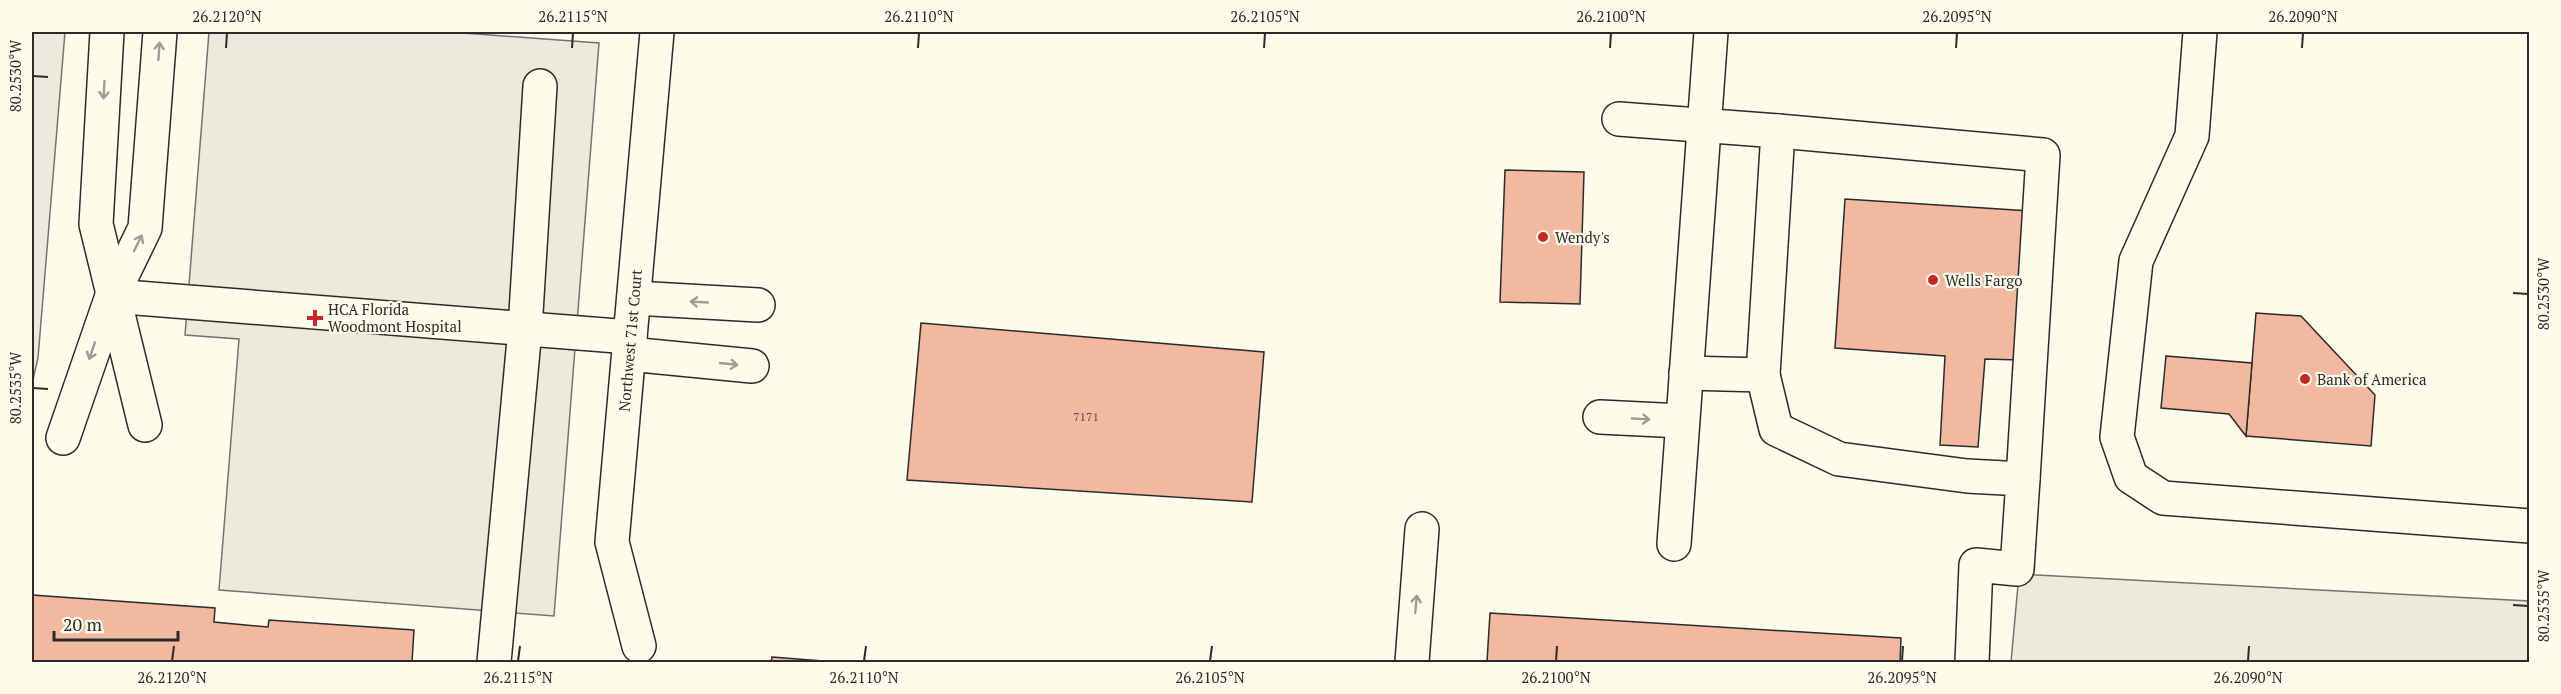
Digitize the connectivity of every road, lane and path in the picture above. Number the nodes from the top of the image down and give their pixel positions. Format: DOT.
graph roads {
  1 [pos="107,32"];
  2 [pos="160,32"];
  3 [pos="657,32"];
  4 [pos="1711,32"];
  5 [pos="2200,32"];
  6 [pos="540,86"];
  7 [pos="1619,119"];
  8 [pos="1705,125"];
  9 [pos="1778,131"];
  10 [pos="112,296"];
  11 [pos="634,298"];
  12 [pos="758,305"];
  13 [pos="525,329"];
  14 [pos="630,345"];
  15 [pos="752,366"];
  16 [pos="1686,373"];
  17 [pos="1763,375"];
  18 [pos="1600,417"];
  19 [pos="1682,421"];
  20 [pos="145,425"];
  21 [pos="63,438"];
  22 [pos="2023,478"];
  23 [pos="2529,526"];
  24 [pos="1422,529"];
  25 [pos="1674,544"];
  26 [pos="639,646"];
  27 [pos="494,663"];
  28 [pos="1412,663"];
  29 [pos="1972,663"];
  1 -- 10 [label="street, one-way"];
  10 -- 2 [label="street, one-way"];
  3 -- 11 [label="street, Northwest 71st Court"];
  4 -- 8 [label="street"];
  5 -- 23 [label="street"];
  6 -- 13 [label="street"];
  7 -- 8 [label="street"];
  8 -- 9 [label="street"];
  8 -- 16 [label="street"];
  9 -- 17 [label="street"];
  9 -- 22 [label="street"];
  10 -- 13 [label="street"];
  10 -- 20 [label="street"];
  10 -- 21 [label="street, one-way"];
  12 -- 11 [label="street, one-way"];
  11 -- 14 [label="street, Northwest 71st Court"];
  13 -- 14 [label="street"];
  13 -- 27 [label="street"];
  14 -- 15 [label="street, one-way"];
  14 -- 26 [label="street, Northwest 71st Court"];
  16 -- 17 [label="street"];
  16 -- 19 [label="street"];
  17 -- 22 [label="street"];
  18 -- 19 [label="street, one-way"];
  19 -- 25 [label="street"];
  22 -- 29 [label="street"];
  28 -- 24 [label="street, one-way"];
}
